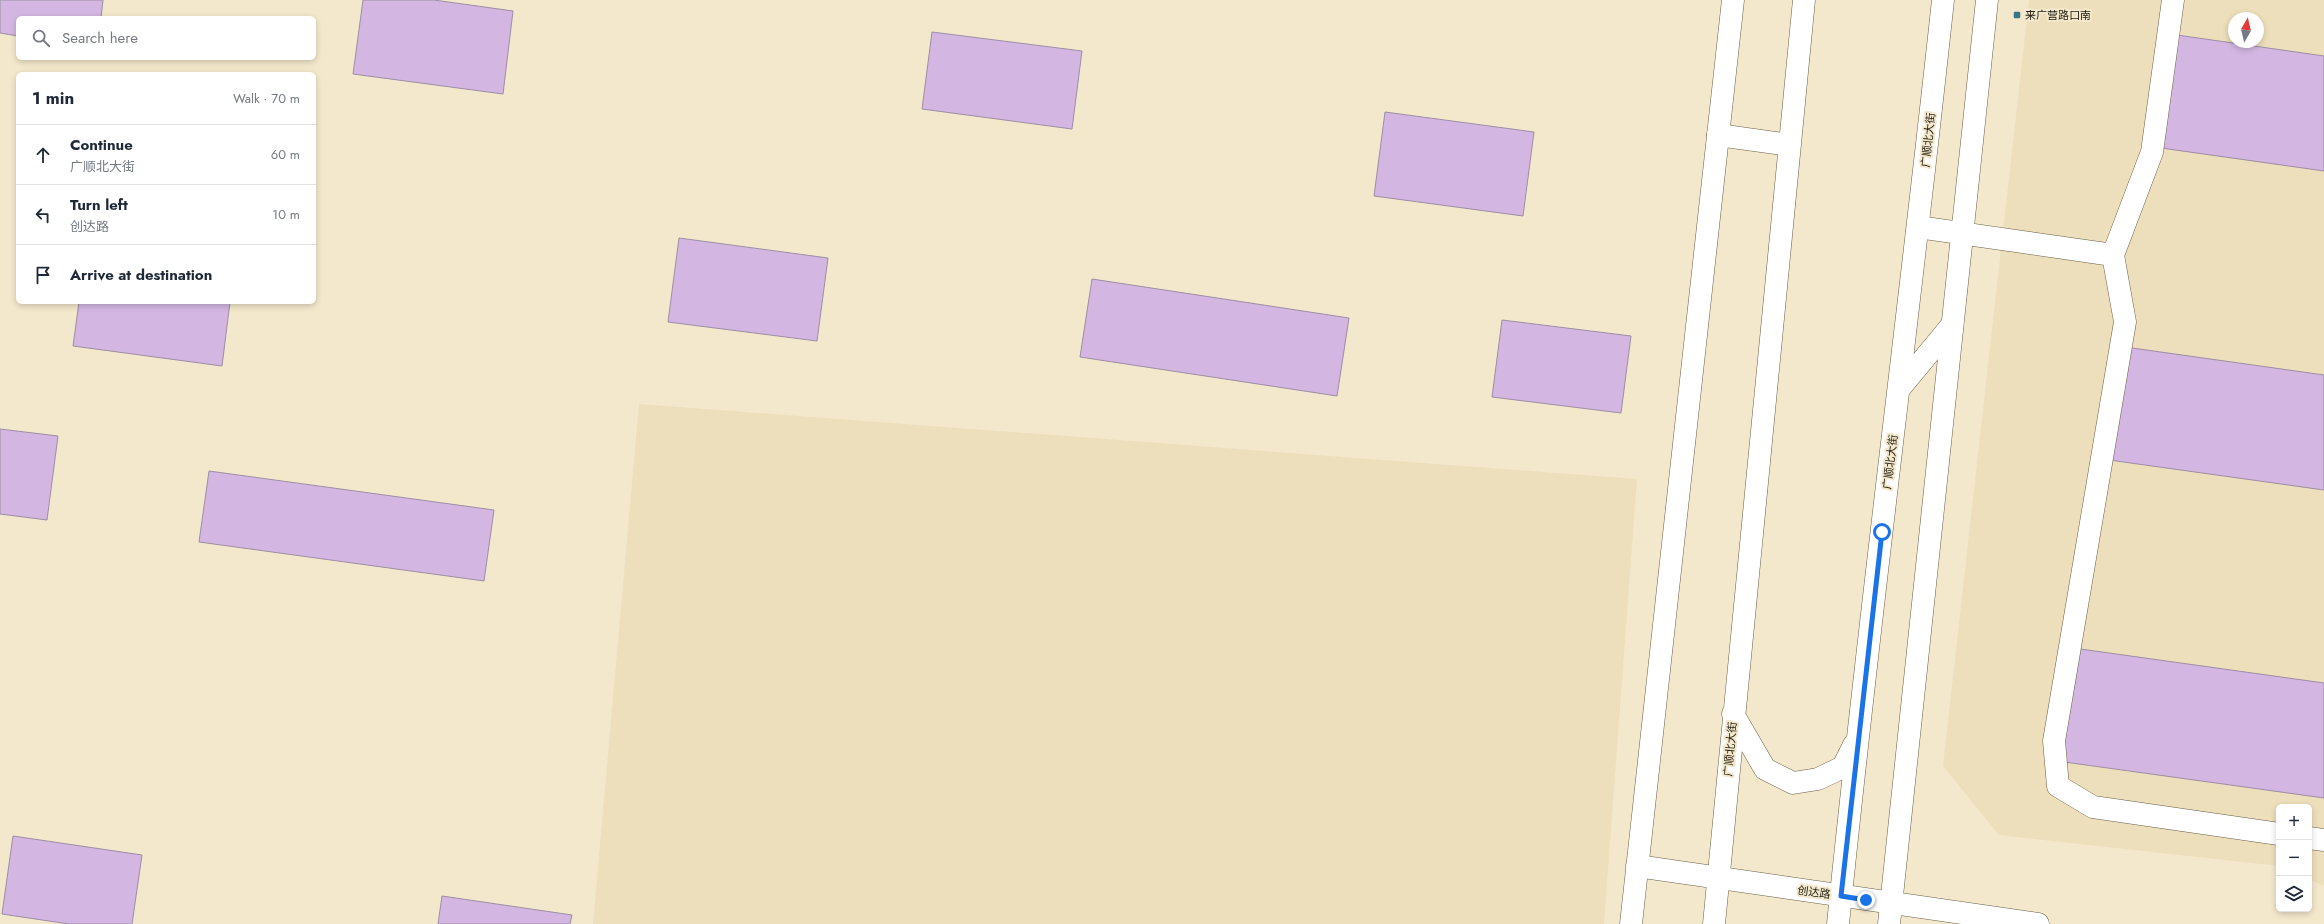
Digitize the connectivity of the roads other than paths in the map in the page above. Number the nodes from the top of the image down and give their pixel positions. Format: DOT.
graph roads {
  1 [pos="1733,0"];
  2 [pos="1804,0"];
  3 [pos="1943,0"];
  4 [pos="1987,0"];
  5 [pos="2173,0"];
  6 [pos="1718,135"];
  7 [pos="1790,144"];
  8 [pos="1918,227"];
  9 [pos="1962,233"];
  10 [pos="2113,255"];
  11 [pos="1952,325"];
  12 [pos="1899,389"];
  13 [pos="1734,714"];
  14 [pos="1857,738"];
  15 [pos="2276,834"];
  16 [pos="2312,838"];
  17 [pos="2324,840"];
  18 [pos="1638,866"];
  19 [pos="1718,878"];
  20 [pos="1841,896"];
  21 [pos="1890,914"];
  22 [pos="1631,924"];
  23 [pos="1714,924"];
  24 [pos="1838,924"];
  25 [pos="2038,924"];
  1 -- 6 [label="street"];
  2 -- 7 [label="street, 广顺北大街"];
  3 -- 8 [label="street, 广顺北大街"];
  4 -- 9 [label="street"];
  5 -- 10 [label="street"];
  6 -- 7 [label="street"];
  6 -- 18 [label="street"];
  7 -- 13 [label="street, 广顺北大街"];
  8 -- 9 [label="street"];
  8 -- 12 [label="street, 广顺北大街"];
  9 -- 10 [label="street"];
  9 -- 11 [label="street"];
  10 -- 15 [label="street"];
  11 -- 12 [label="street"];
  11 -- 21 [label="street"];
  12 -- 14 [label="street, 广顺北大街"];
  13 -- 14 [label="street"];
  13 -- 19 [label="street, 广顺北大街"];
  14 -- 20 [label="street, 广顺北大街"];
  16 -- 17 [label="street"];
  18 -- 19 [label="street, 创达路"];
  18 -- 22 [label="street"];
  19 -- 20 [label="street, 创达路"];
  19 -- 23 [label="street, 广顺北大街"];
  20 -- 21 [label="street, 创达路"];
  20 -- 24 [label="street, 广顺北大街"];
  21 -- 25 [label="street, 创达路"];
}
